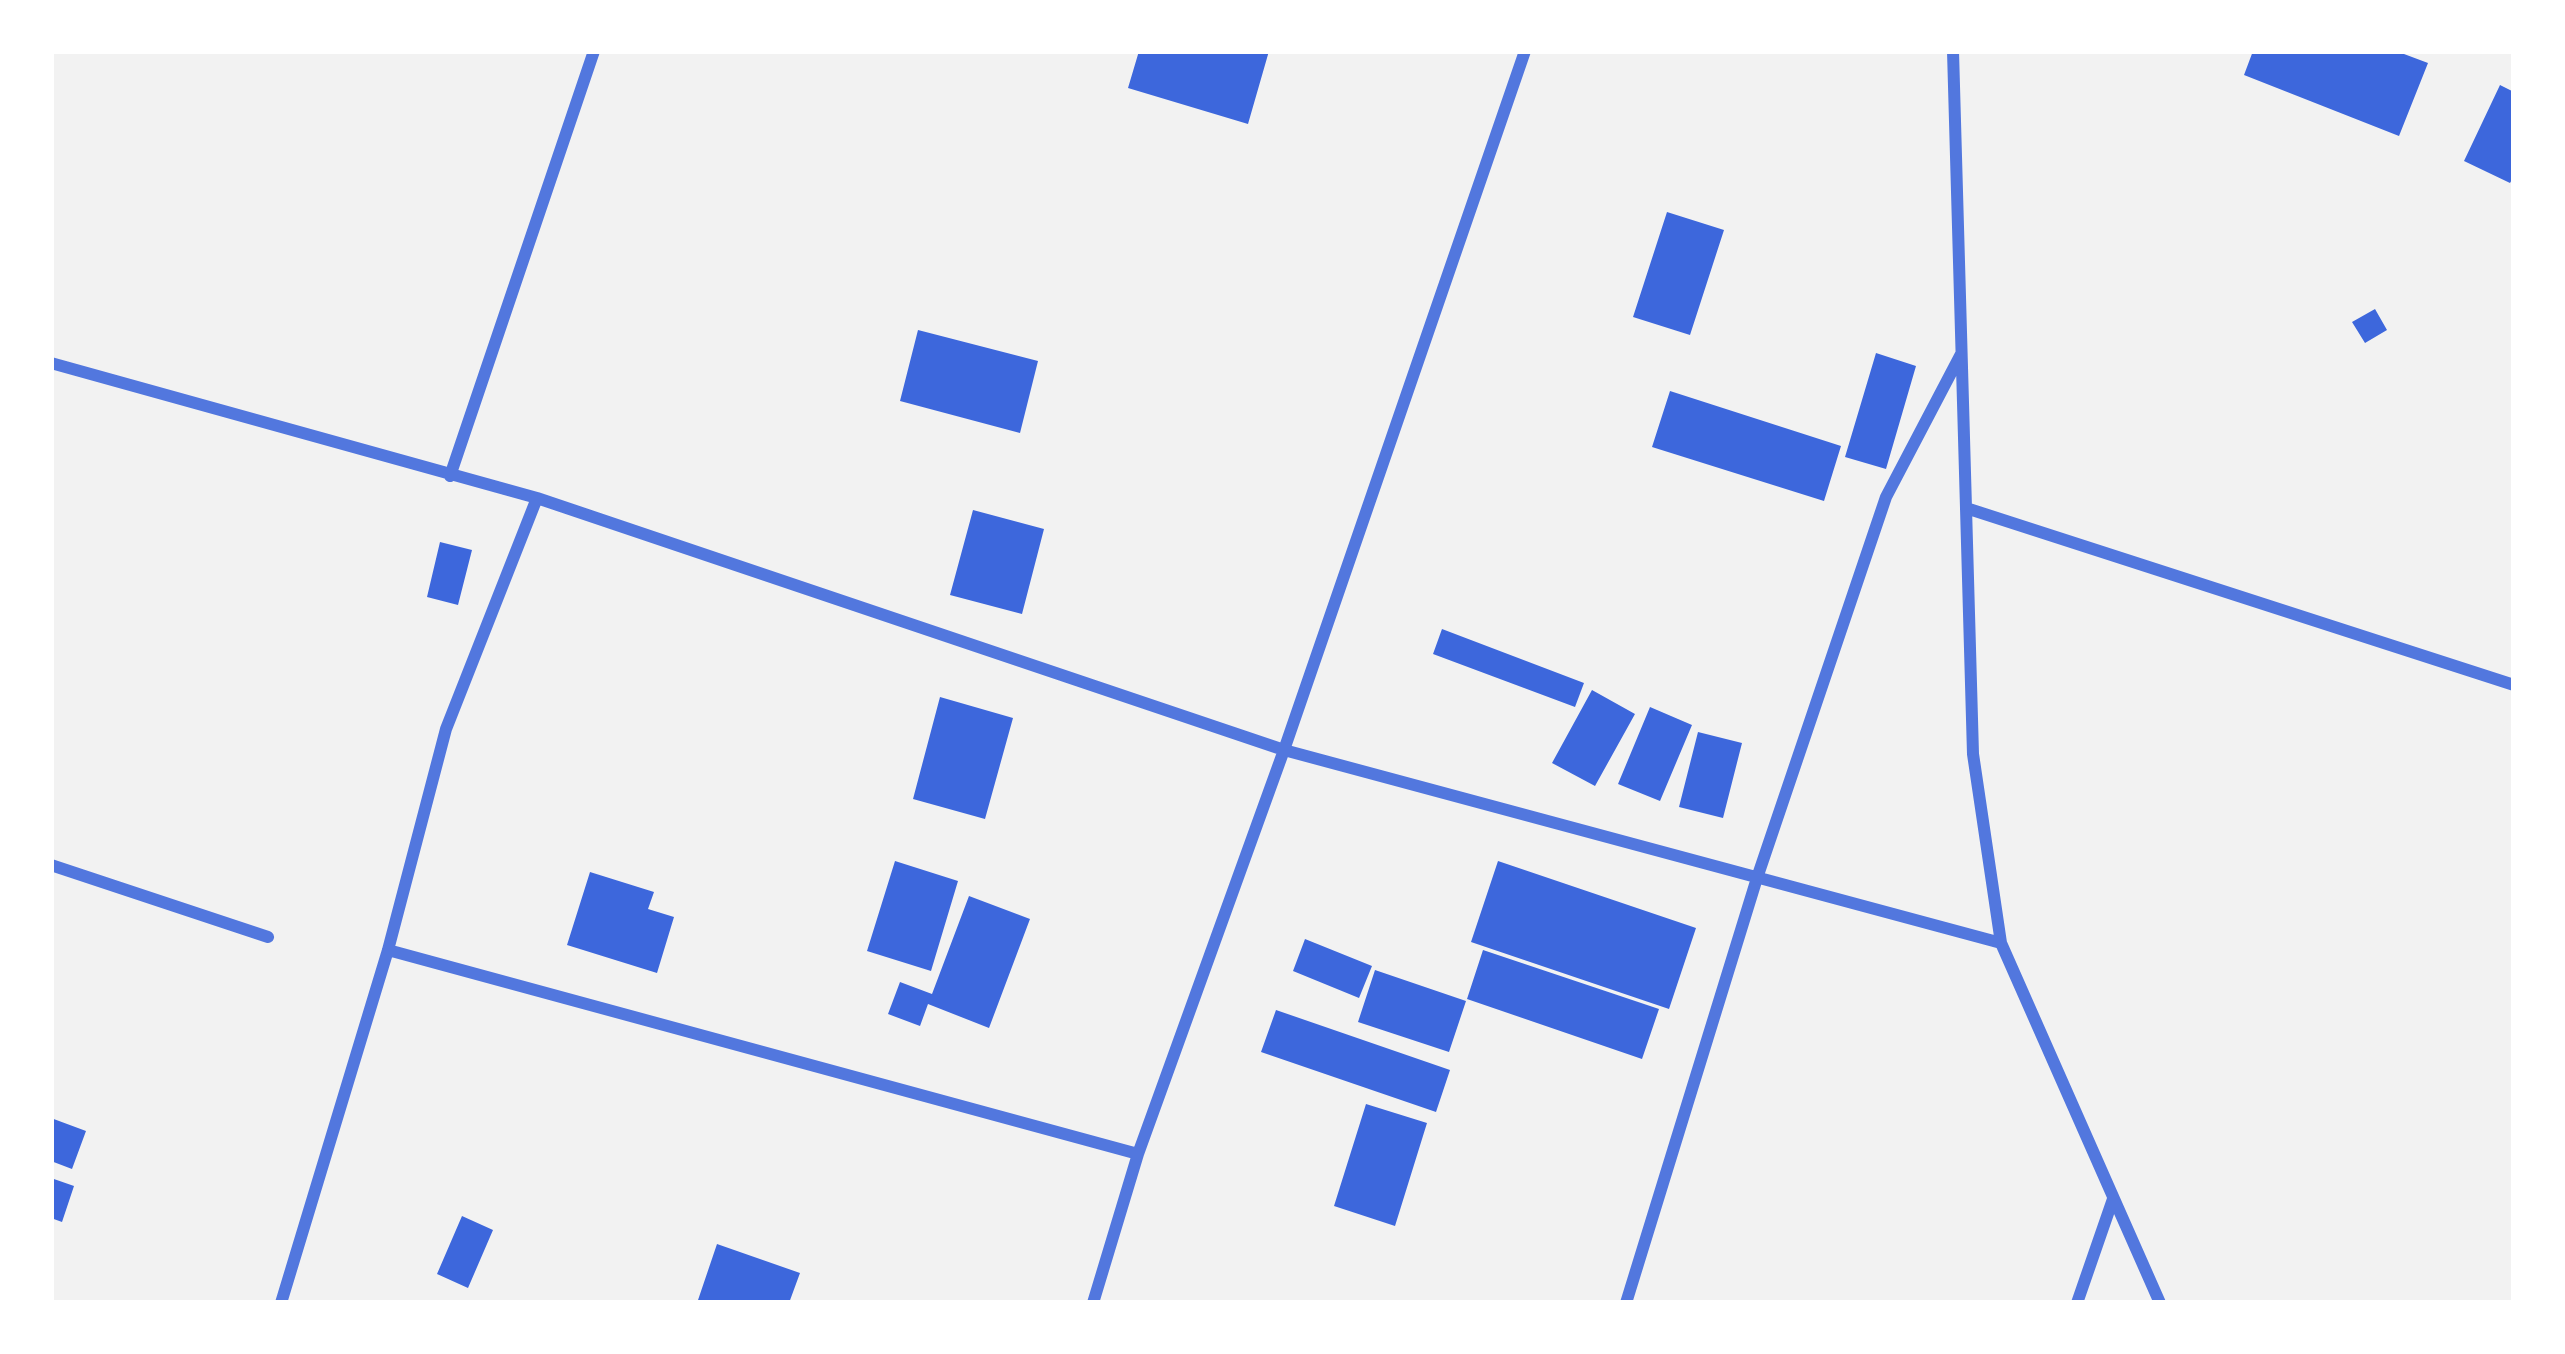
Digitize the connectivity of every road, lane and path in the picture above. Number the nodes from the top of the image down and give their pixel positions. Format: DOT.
graph roads {
  1 [pos="593,51"];
  2 [pos="1525,51"];
  3 [pos="1953,51"];
  4 [pos="1962,352"];
  5 [pos="51,363"];
  6 [pos="450,476"];
  7 [pos="537,498"];
  8 [pos="1966,508"];
  9 [pos="2514,686"];
  10 [pos="1284,750"];
  11 [pos="51,865"];
  12 [pos="1757,878"];
  13 [pos="268,937"];
  14 [pos="2001,943"];
  15 [pos="388,950"];
  16 [pos="1138,1154"];
  17 [pos="2114,1198"];
  18 [pos="281,1303"];
  19 [pos="1093,1303"];
  20 [pos="1625,1303"];
  21 [pos="2077,1303"];
  22 [pos="2160,1303"];
  1 -- 6 [label="street"];
  2 -- 10 [label="street"];
  3 -- 4 [label="street"];
  4 -- 8 [label="street"];
  4 -- 12 [label="street"];
  5 -- 6 [label="street"];
  6 -- 7 [label="street"];
  7 -- 10 [label="street"];
  7 -- 15 [label="street"];
  8 -- 9 [label="street"];
  8 -- 14 [label="street"];
  10 -- 12 [label="street"];
  10 -- 16 [label="street"];
  11 -- 13 [label="street"];
  12 -- 14 [label="street"];
  12 -- 20 [label="street"];
  14 -- 17 [label="street"];
  15 -- 16 [label="street"];
  15 -- 18 [label="street"];
  16 -- 19 [label="street"];
  17 -- 21 [label="street"];
  17 -- 22 [label="street"];
}
